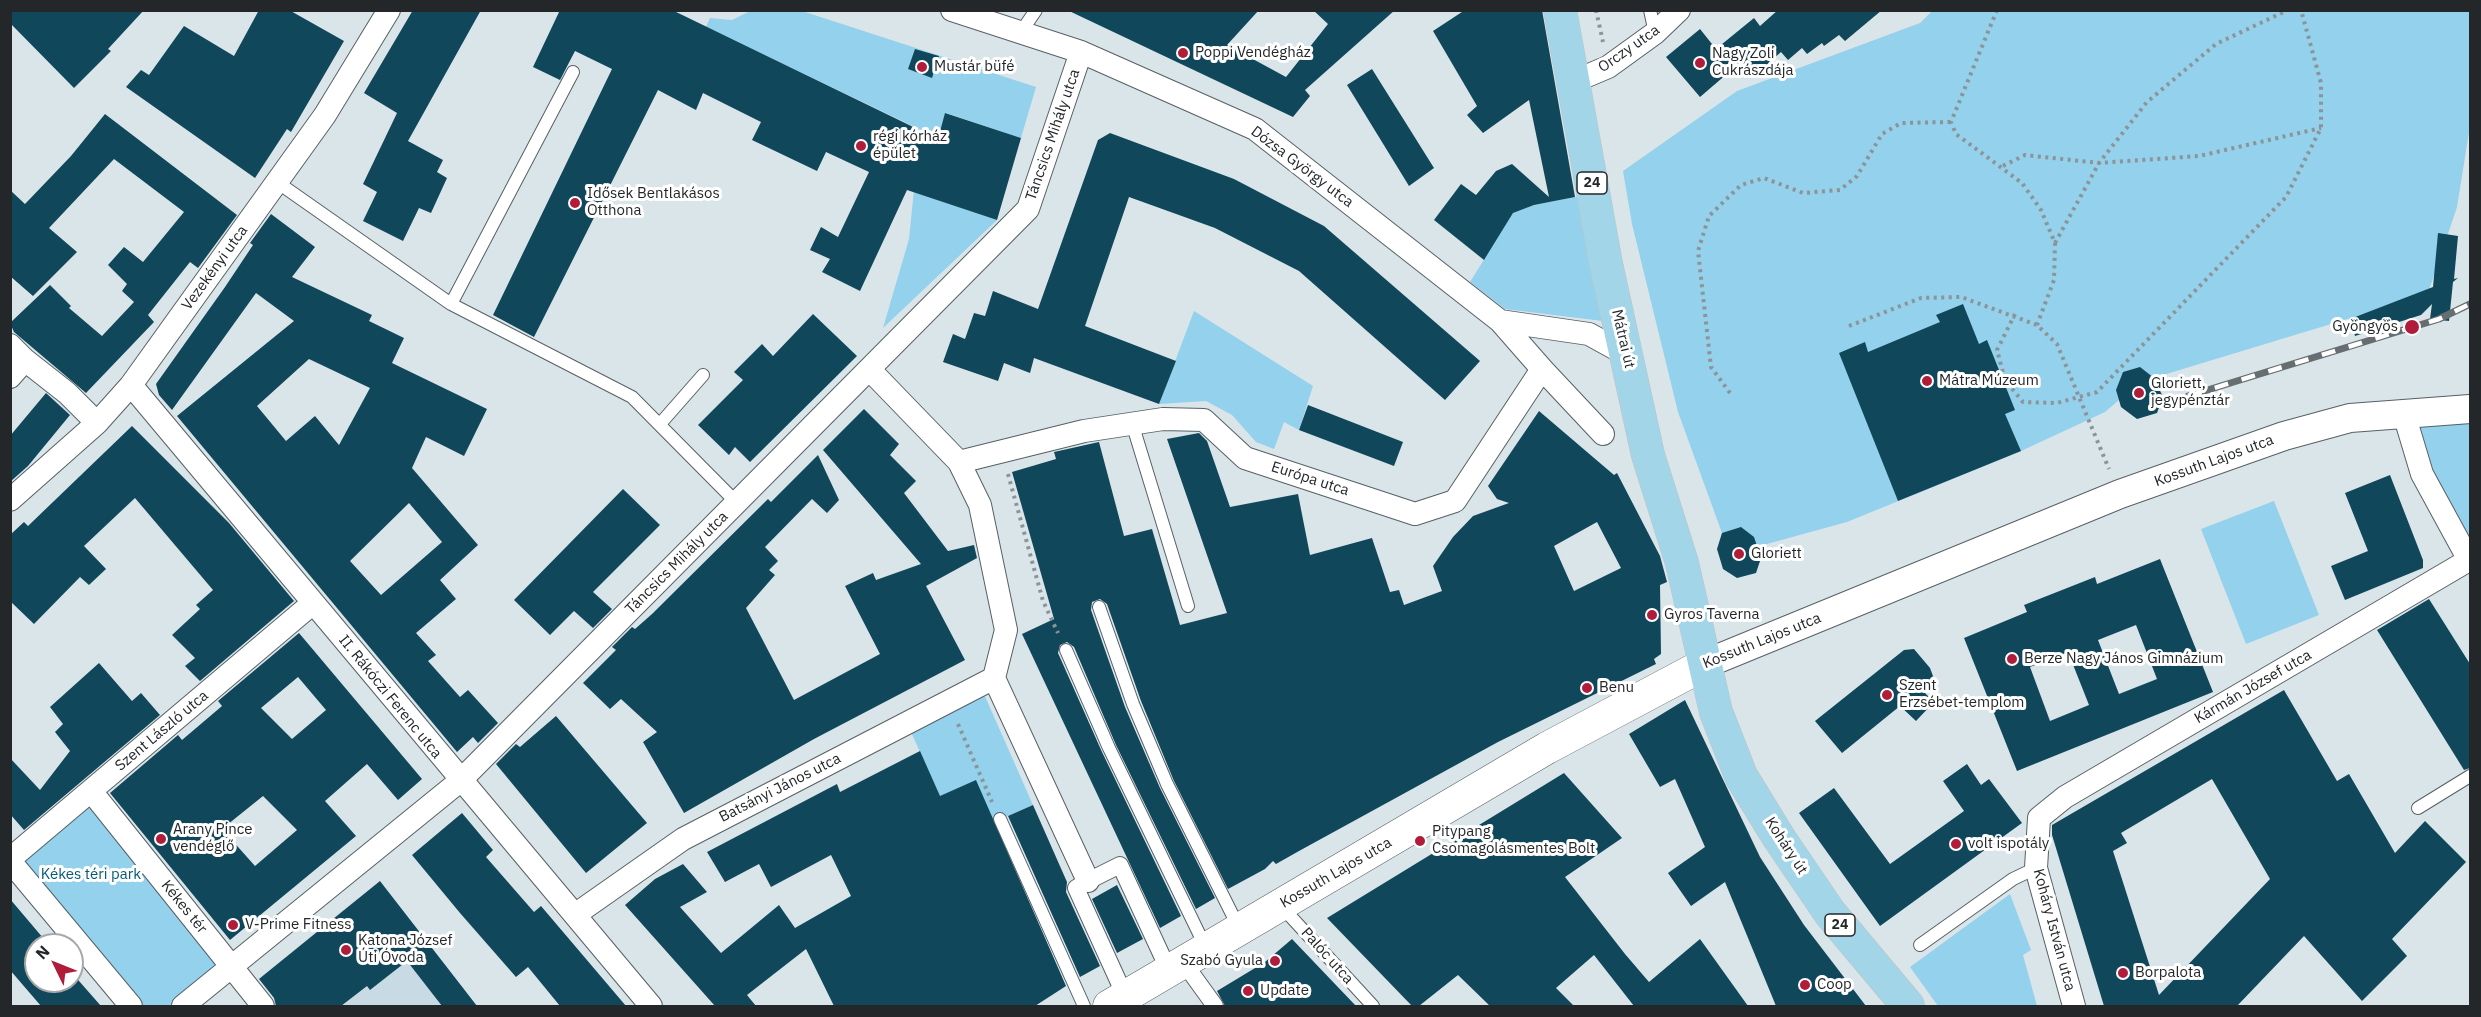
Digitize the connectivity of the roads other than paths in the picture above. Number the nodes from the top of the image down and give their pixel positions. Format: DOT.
graph roads {
  1 [pos="389,10"];
  2 [pos="1036,10"];
  3 [pos="1560,10"];
  4 [pos="1650,10"];
  5 [pos="1679,10"];
  6 [pos="961,12"];
  7 [pos="1021,32"];
  8 [pos="1655,33"];
  9 [pos="1081,52"];
  10 [pos="573,72"];
  11 [pos="1575,81"];
  12 [pos="277,182"];
  13 [pos="451,304"];
  14 [pos="1500,321"];
  15 [pos="1627,355"];
  16 [pos="15,361"];
  17 [pos="1542,369"];
  18 [pos="870,370"];
  19 [pos="703,375"];
  20 [pos="131,385"];
  21 [pos="2470,409"];
  22 [pos="2404,414"];
  23 [pos="97,423"];
  24 [pos="1132,423"];
  25 [pos="660,424"];
  26 [pos="1603,434"];
  27 [pos="959,462"];
  28 [pos="10,500"];
  29 [pos="737,503"];
  30 [pos="2470,561"];
  31 [pos="313,603"];
  32 [pos="1188,606"];
  33 [pos="1099,607"];
  34 [pos="1066,650"];
  35 [pos="1705,664"];
  36 [pos="994,678"];
  37 [pos="2470,776"];
  38 [pos="460,781"];
  39 [pos="91,791"];
  40 [pos="2418,808"];
  41 [pos="2040,818"];
  42 [pos="1000,819"];
  43 [pos="10,860"];
  44 [pos="2036,868"];
  45 [pos="1088,881"];
  46 [pos="1281,905"];
  47 [pos="576,914"];
  48 [pos="1239,929"];
  49 [pos="1920,945"];
  50 [pos="1186,961"];
  51 [pos="232,967"];
  52 [pos="1117,1001"];
  53 [pos="131,1006"];
  54 [pos="183,1006"];
  55 [pos="263,1006"];
  56 [pos="651,1006"];
  57 [pos="1084,1006"];
  58 [pos="1215,1006"];
  59 [pos="1372,1006"];
  60 [pos="1908,1006"];
  61 [pos="2074,1006"];
  1 -- 12 [label="street, Vezekényi utca"];
  2 -- 7 [label="lane"];
  3 -- 11 [label="main road, Mátrai út / 24"];
  4 -- 8 [label="lane"];
  5 -- 8 [label="street, Orczy utca"];
  6 -- 7 [label="street, Dózsa György utca"];
  7 -- 9 [label="street, Dózsa György utca"];
  8 -- 11 [label="street, Orczy utca"];
  9 -- 14 [label="street, Dózsa György utca"];
  9 -- 18 [label="street, Táncsics Mihály utca"];
  10 -- 13 [label="lane"];
  11 -- 15 [label="main road, Mátrai út / 24"];
  12 -- 13 [label="lane"];
  12 -- 20 [label="street, Vezekényi utca"];
  13 -- 25 [label="lane"];
  14 -- 15 [label="street, Dózsa György utca"];
  14 -- 17 [label="street"];
  15 -- 35 [label="main road, Mátrai út / 24"];
  16 -- 23 [label="street"];
  17 -- 24 [label="street, Európa utca"];
  17 -- 26 [label="street"];
  18 -- 27 [label="street"];
  18 -- 29 [label="street, Táncsics Mihály utca"];
  19 -- 25 [label="lane"];
  20 -- 23 [label="street, Vezekényi utca"];
  20 -- 31 [label="street, II. Rákóczi Ferenc utca"];
  21 -- 22 [label="street, Kossuth Lajos utca"];
  22 -- 30 [label="street"];
  22 -- 35 [label="street, Kossuth Lajos utca"];
  23 -- 28 [label="street, Vezekényi utca"];
  24 -- 27 [label="street, Európa utca"];
  24 -- 32 [label="lane"];
  25 -- 29 [label="lane"];
  27 -- 36 [label="street"];
  29 -- 38 [label="street, Táncsics Mihály utca"];
  30 -- 41 [label="street, Kármán József utca"];
  31 -- 38 [label="street, II. Rákóczi Ferenc utca"];
  31 -- 39 [label="street, Szent László utca"];
  33 -- 48 [label="lane"];
  34 -- 50 [label="lane"];
  35 -- 46 [label="main road, Kossuth Lajos utca"];
  35 -- 60 [label="main road, Koháry út / 24"];
  36 -- 45 [label="street"];
  36 -- 47 [label="street, Batsányi János utca"];
  37 -- 40 [label="lane"];
  38 -- 47 [label="street, II. Rákóczi Ferenc utca"];
  38 -- 51 [label="street, Táncsics Mihály utca"];
  39 -- 43 [label="street, Szent László utca"];
  39 -- 51 [label="street, Kékes tér"];
  41 -- 44 [label="street, Koháry István utca"];
  42 -- 57 [label="lane"];
  43 -- 53 [label="street"];
  44 -- 49 [label="lane"];
  44 -- 61 [label="street, Koháry István utca"];
  45 -- 50 [label="street"];
  45 -- 52 [label="street"];
  46 -- 48 [label="main road, Kossuth Lajos utca"];
  46 -- 59 [label="lane, Palóc utca"];
  47 -- 56 [label="street, II. Rákóczi Ferenc utca"];
  48 -- 50 [label="main road, Kossuth Lajos utca"];
  50 -- 52 [label="main road, Kossuth Lajos utca"];
  50 -- 58 [label="street"];
  51 -- 54 [label="street, Táncsics Mihály utca"];
  51 -- 55 [label="street, Kékes tér"];
}
